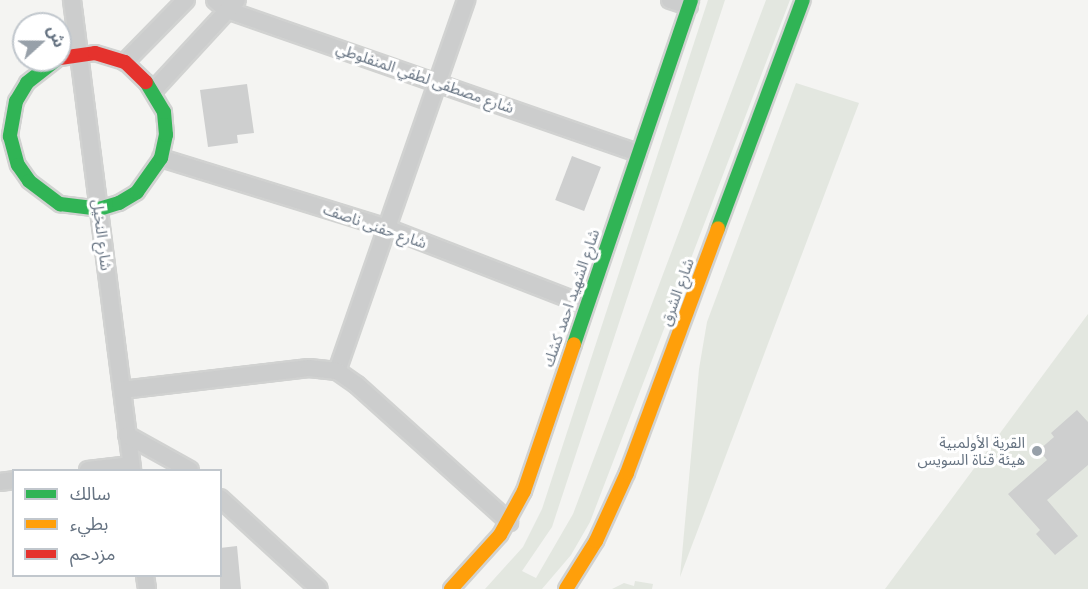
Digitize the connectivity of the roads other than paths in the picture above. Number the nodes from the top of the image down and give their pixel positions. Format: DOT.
graph roads {
  1 [pos="72,0"];
  2 [pos="186,0"];
  3 [pos="466,0"];
  4 [pos="670,0"];
  5 [pos="803,0"];
  6 [pos="226,3"];
  7 [pos="690,3"];
  8 [pos="79,53"];
  9 [pos="72,55"];
  10 [pos="125,62"];
  11 [pos="41,72"];
  12 [pos="438,82"];
  13 [pos="154,90"];
  14 [pos="5,121"];
  15 [pos="638,153"];
  16 [pos="161,158"];
  17 [pos="18,165"];
  18 [pos="0,167"];
  19 [pos="99,209"];
  20 [pos="387,228"];
  21 [pos="586,305"];
  22 [pos="336,371"];
  23 [pos="122,390"];
  24 [pos="127,435"];
  25 [pos="131,468"];
  26 [pos="186,469"];
  27 [pos="222,500"];
  28 [pos="509,522"];
  29 [pos="319,589"];
  30 [pos="452,589"];
  31 [pos="566,589"];
  1 -- 8 [label="street, شارع النخيل"];
  2 -- 10 [label="street"];
  3 -- 12 [label="street"];
  4 -- 7 [label="street"];
  5 -- 31 [label="street, شارع الشرق"];
  6 -- 12 [label="street, شارع مصطفى لطفي المنفلوطي"];
  6 -- 13 [label="street"];
  7 -- 15 [label="street, شارع الشهيد احمد كشك"];
  8 -- 9 [label="street"];
  8 -- 10 [label="street"];
  8 -- 19 [label="street, شارع النخيل"];
  10 -- 13 [label="street"];
  11 -- 14 [label="street"];
  12 -- 15 [label="street, شارع مصطفى لطفي المنفلوطي"];
  12 -- 20 [label="street"];
  13 -- 16 [label="street"];
  14 -- 17 [label="street"];
  15 -- 21 [label="street, شارع الشهيد احمد كشك"];
  16 -- 19 [label="street"];
  16 -- 20 [label="street, شارع حفنى ناصف"];
  17 -- 18 [label="street"];
  17 -- 19 [label="street"];
  19 -- 23 [label="street, شارع النخيل"];
  20 -- 21 [label="street, شارع حفنى ناصف"];
  20 -- 22 [label="street"];
  21 -- 28 [label="street, شارع الشهيد احمد كشك"];
  22 -- 23 [label="street"];
  22 -- 28 [label="street"];
  23 -- 24 [label="street, شارع النخيل"];
  24 -- 25 [label="street, شارع النخيل"];
  24 -- 26 [label="street"];
  27 -- 29 [label="street"];
  28 -- 30 [label="street, شارع الشهيد احمد كشك"];
}
